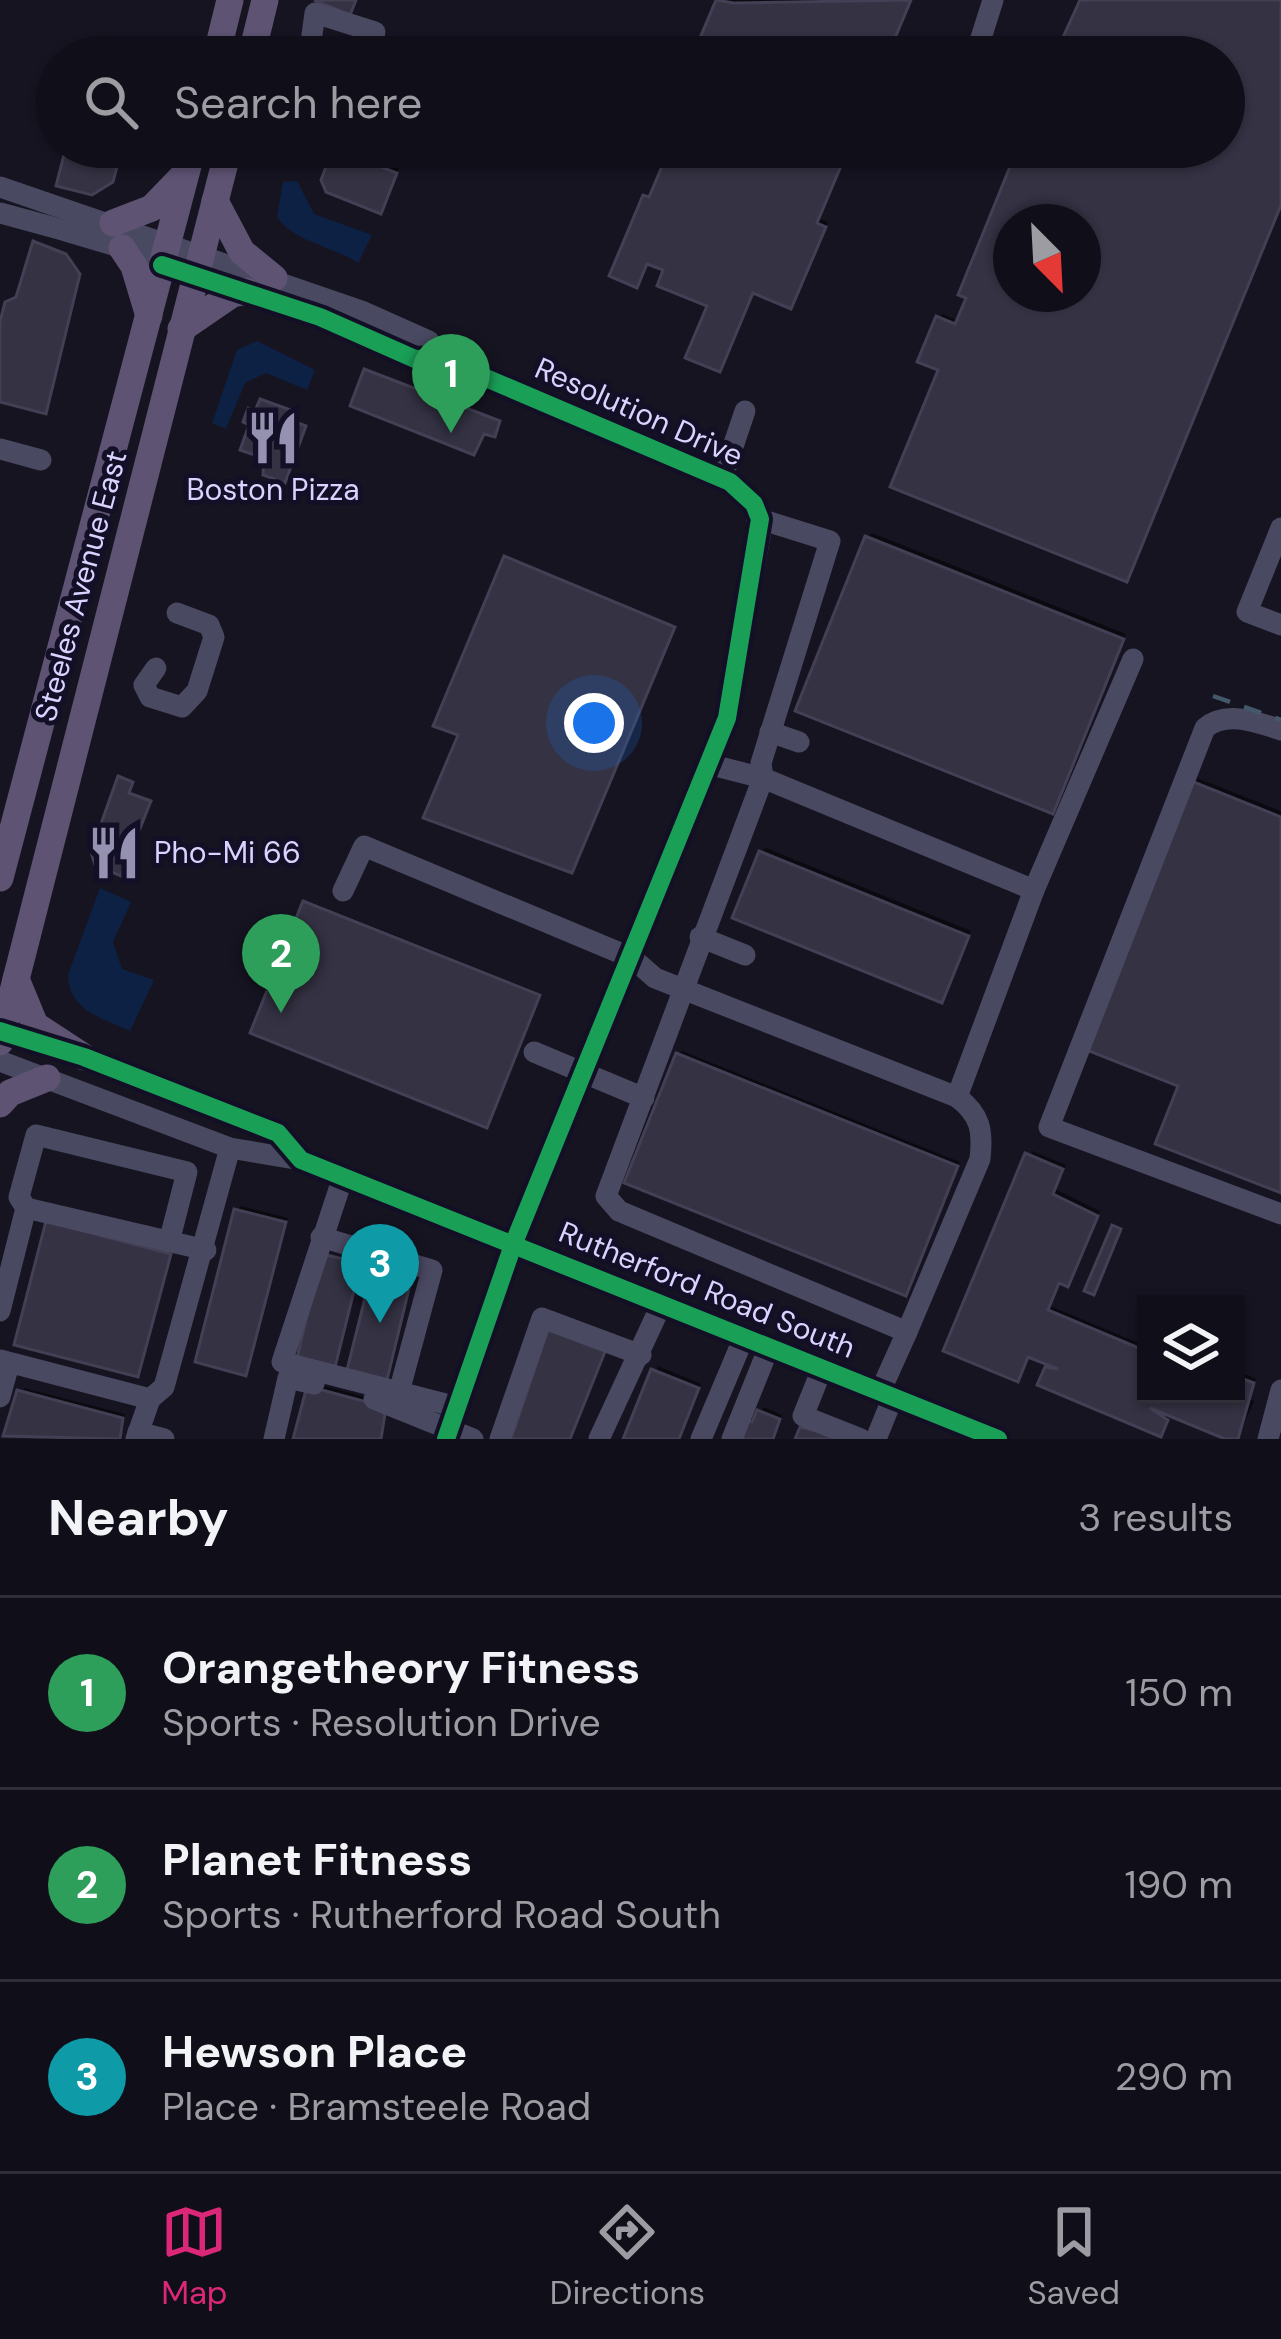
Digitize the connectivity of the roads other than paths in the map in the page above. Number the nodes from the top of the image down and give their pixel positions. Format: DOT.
graph roads {
  1 [pos="230,0"];
  2 [pos="265,0"];
  3 [pos="993,0"];
  4 [pos="375,32"];
  5 [pos="221,36"];
  6 [pos="256,36"];
  7 [pos="311,36"];
  8 [pos="982,36"];
  9 [pos="183,168"];
  10 [pos="187,168"];
  11 [pos="224,168"];
  12 [pos="0,187"];
  13 [pos="215,201"];
  14 [pos="0,213"];
  15 [pos="117,235"];
  16 [pos="166,254"];
  17 [pos="198,265"];
  18 [pos="274,278"];
  19 [pos="247,291"];
  20 [pos="149,316"];
  21 [pos="181,329"];
  22 [pos="439,358"];
  23 [pos="745,411"];
  24 [pos="0,449"];
  25 [pos="40,460"];
  26 [pos="722,479"];
  27 [pos="760,519"];
  28 [pos="1281,528"];
  29 [pos="177,613"];
  30 [pos="1281,625"];
  31 [pos="1133,659"];
  32 [pos="156,668"];
  33 [pos="1281,730"];
  34 [pos="770,732"];
  35 [pos="799,742"];
  36 [pos="709,764"];
  37 [pos="763,778"];
  38 [pos="0,878"];
  39 [pos="1034,890"];
  40 [pos="343,891"];
  41 [pos="700,937"];
  42 [pos="745,955"];
  43 [pos="632,958"];
  44 [pos="16,979"];
  45 [pos="687,988"];
  46 [pos="1,1035"];
  47 [pos="534,1052"];
  48 [pos="84,1057"];
  49 [pos="0,1061"];
  50 [pos="584,1073"];
  51 [pos="47,1078"];
  52 [pos="957,1097"];
  53 [pos="644,1098"];
  54 [pos="0,1104"];
  55 [pos="230,1148"];
  56 [pos="301,1160"];
  57 [pos="343,1177"];
  58 [pos="26,1208"];
  59 [pos="1281,1214"];
  60 [pos="321,1237"];
  61 [pos="169,1242"];
  62 [pos="514,1245"];
  63 [pos="206,1250"];
  64 [pos="662,1303"];
  65 [pos="0,1311"];
  66 [pos="907,1332"];
  67 [pos="744,1337"];
  68 [pos="769,1347"];
  69 [pos="641,1355"];
  70 [pos="5,1362"];
  71 [pos="822,1369"];
  72 [pos="1281,1390"];
  73 [pos="399,1392"];
  74 [pos="886,1394"];
  75 [pos="0,1396"];
  76 [pos="150,1399"];
  77 [pos="457,1407"];
  78 [pos="963,1433"];
  79 [pos="447,1434"];
  80 [pos="137,1436"];
  81 [pos="164,1439"];
  82 [pos="274,1439"];
  83 [pos="473,1439"];
  84 [pos="500,1439"];
  85 [pos="599,1439"];
  86 [pos="701,1439"];
  87 [pos="732,1439"];
  88 [pos="862,1439"];
  89 [pos="877,1439"];
  90 [pos="998,1439"];
  91 [pos="1268,1439"];
  1 -- 5 [label="main road"];
  2 -- 6 [label="main road"];
  3 -- 8 [label="street"];
  4 -- 7 [label="street"];
  9 -- 15 [label="main road"];
  10 -- 16 [label="main road, Steeles Avenue East"];
  11 -- 13 [label="main road, Steeles Avenue East"];
  12 -- 15 [label="street"];
  13 -- 17 [label="main road, Steeles Avenue East"];
  13 -- 18 [label="main road"];
  14 -- 15 [label="street"];
  15 -- 16 [label="street, Resolution Drive"];
  15 -- 20 [label="main road"];
  16 -- 17 [label="street, Resolution Drive"];
  16 -- 20 [label="main road, Steeles Avenue East"];
  17 -- 18 [label="street, Resolution Drive"];
  17 -- 19 [label="street, Resolution Drive"];
  17 -- 21 [label="main road, Steeles Avenue East"];
  18 -- 22 [label="street, Resolution Drive"];
  19 -- 21 [label="main road"];
  19 -- 22 [label="street, Resolution Drive"];
  20 -- 38 [label="main road, Steeles Avenue East"];
  21 -- 44 [label="main road, Steeles Avenue East"];
  22 -- 26 [label="street, Resolution Drive"];
  23 -- 26 [label="street"];
  24 -- 25 [label="street"];
  26 -- 27 [label="street, Resolution Drive"];
  27 -- 34 [label="street"];
  27 -- 36 [label="street"];
  28 -- 30 [label="street"];
  29 -- 32 [label="street"];
  31 -- 39 [label="street"];
  33 -- 59 [label="street"];
  34 -- 35 [label="street"];
  34 -- 37 [label="street"];
  36 -- 37 [label="street"];
  36 -- 43 [label="street"];
  37 -- 39 [label="street"];
  37 -- 41 [label="street"];
  39 -- 52 [label="street"];
  40 -- 43 [label="street"];
  41 -- 42 [label="street"];
  41 -- 45 [label="street"];
  43 -- 45 [label="street"];
  43 -- 50 [label="street"];
  44 -- 46 [label="main road, Steeles Avenue East"];
  44 -- 48 [label="main road"];
  45 -- 52 [label="street"];
  45 -- 53 [label="street"];
  46 -- 48 [label="street, Rutherford Road South"];
  47 -- 50 [label="street"];
  48 -- 56 [label="street, Rutherford Road South"];
  49 -- 51 [label="street"];
  50 -- 53 [label="street"];
  50 -- 62 [label="street"];
  51 -- 54 [label="main road"];
  51 -- 55 [label="street"];
  52 -- 66 [label="street"];
  53 -- 66 [label="street"];
  55 -- 56 [label="street"];
  55 -- 63 [label="street"];
  56 -- 57 [label="street, Rutherford Road South"];
  57 -- 60 [label="street"];
  57 -- 62 [label="street, Rutherford Road South"];
  58 -- 61 [label="street"];
  58 -- 61 [label="street"];
  58 -- 65 [label="street"];
  60 -- 73 [label="street"];
  60 -- 73 [label="street"];
  61 -- 63 [label="street"];
  62 -- 64 [label="street, Rutherford Road South"];
  62 -- 77 [label="street"];
  63 -- 76 [label="street"];
  64 -- 67 [label="street, Rutherford Road South"];
  64 -- 69 [label="street"];
  66 -- 74 [label="street"];
  67 -- 68 [label="street, Rutherford Road South"];
  67 -- 86 [label="street"];
  68 -- 71 [label="street, Rutherford Road South"];
  68 -- 87 [label="street"];
  69 -- 84 [label="street"];
  69 -- 85 [label="street"];
  70 -- 75 [label="street"];
  70 -- 76 [label="street"];
  71 -- 74 [label="street, Rutherford Road South"];
  71 -- 88 [label="street"];
  72 -- 91 [label="street"];
  73 -- 77 [label="street"];
  74 -- 78 [label="street, Rutherford Road South"];
  74 -- 89 [label="street"];
  76 -- 80 [label="street"];
  77 -- 79 [label="street"];
  78 -- 90 [label="street, Rutherford Road South"];
  79 -- 82 [label="street"];
  79 -- 83 [label="street"];
  80 -- 81 [label="street"];
}
